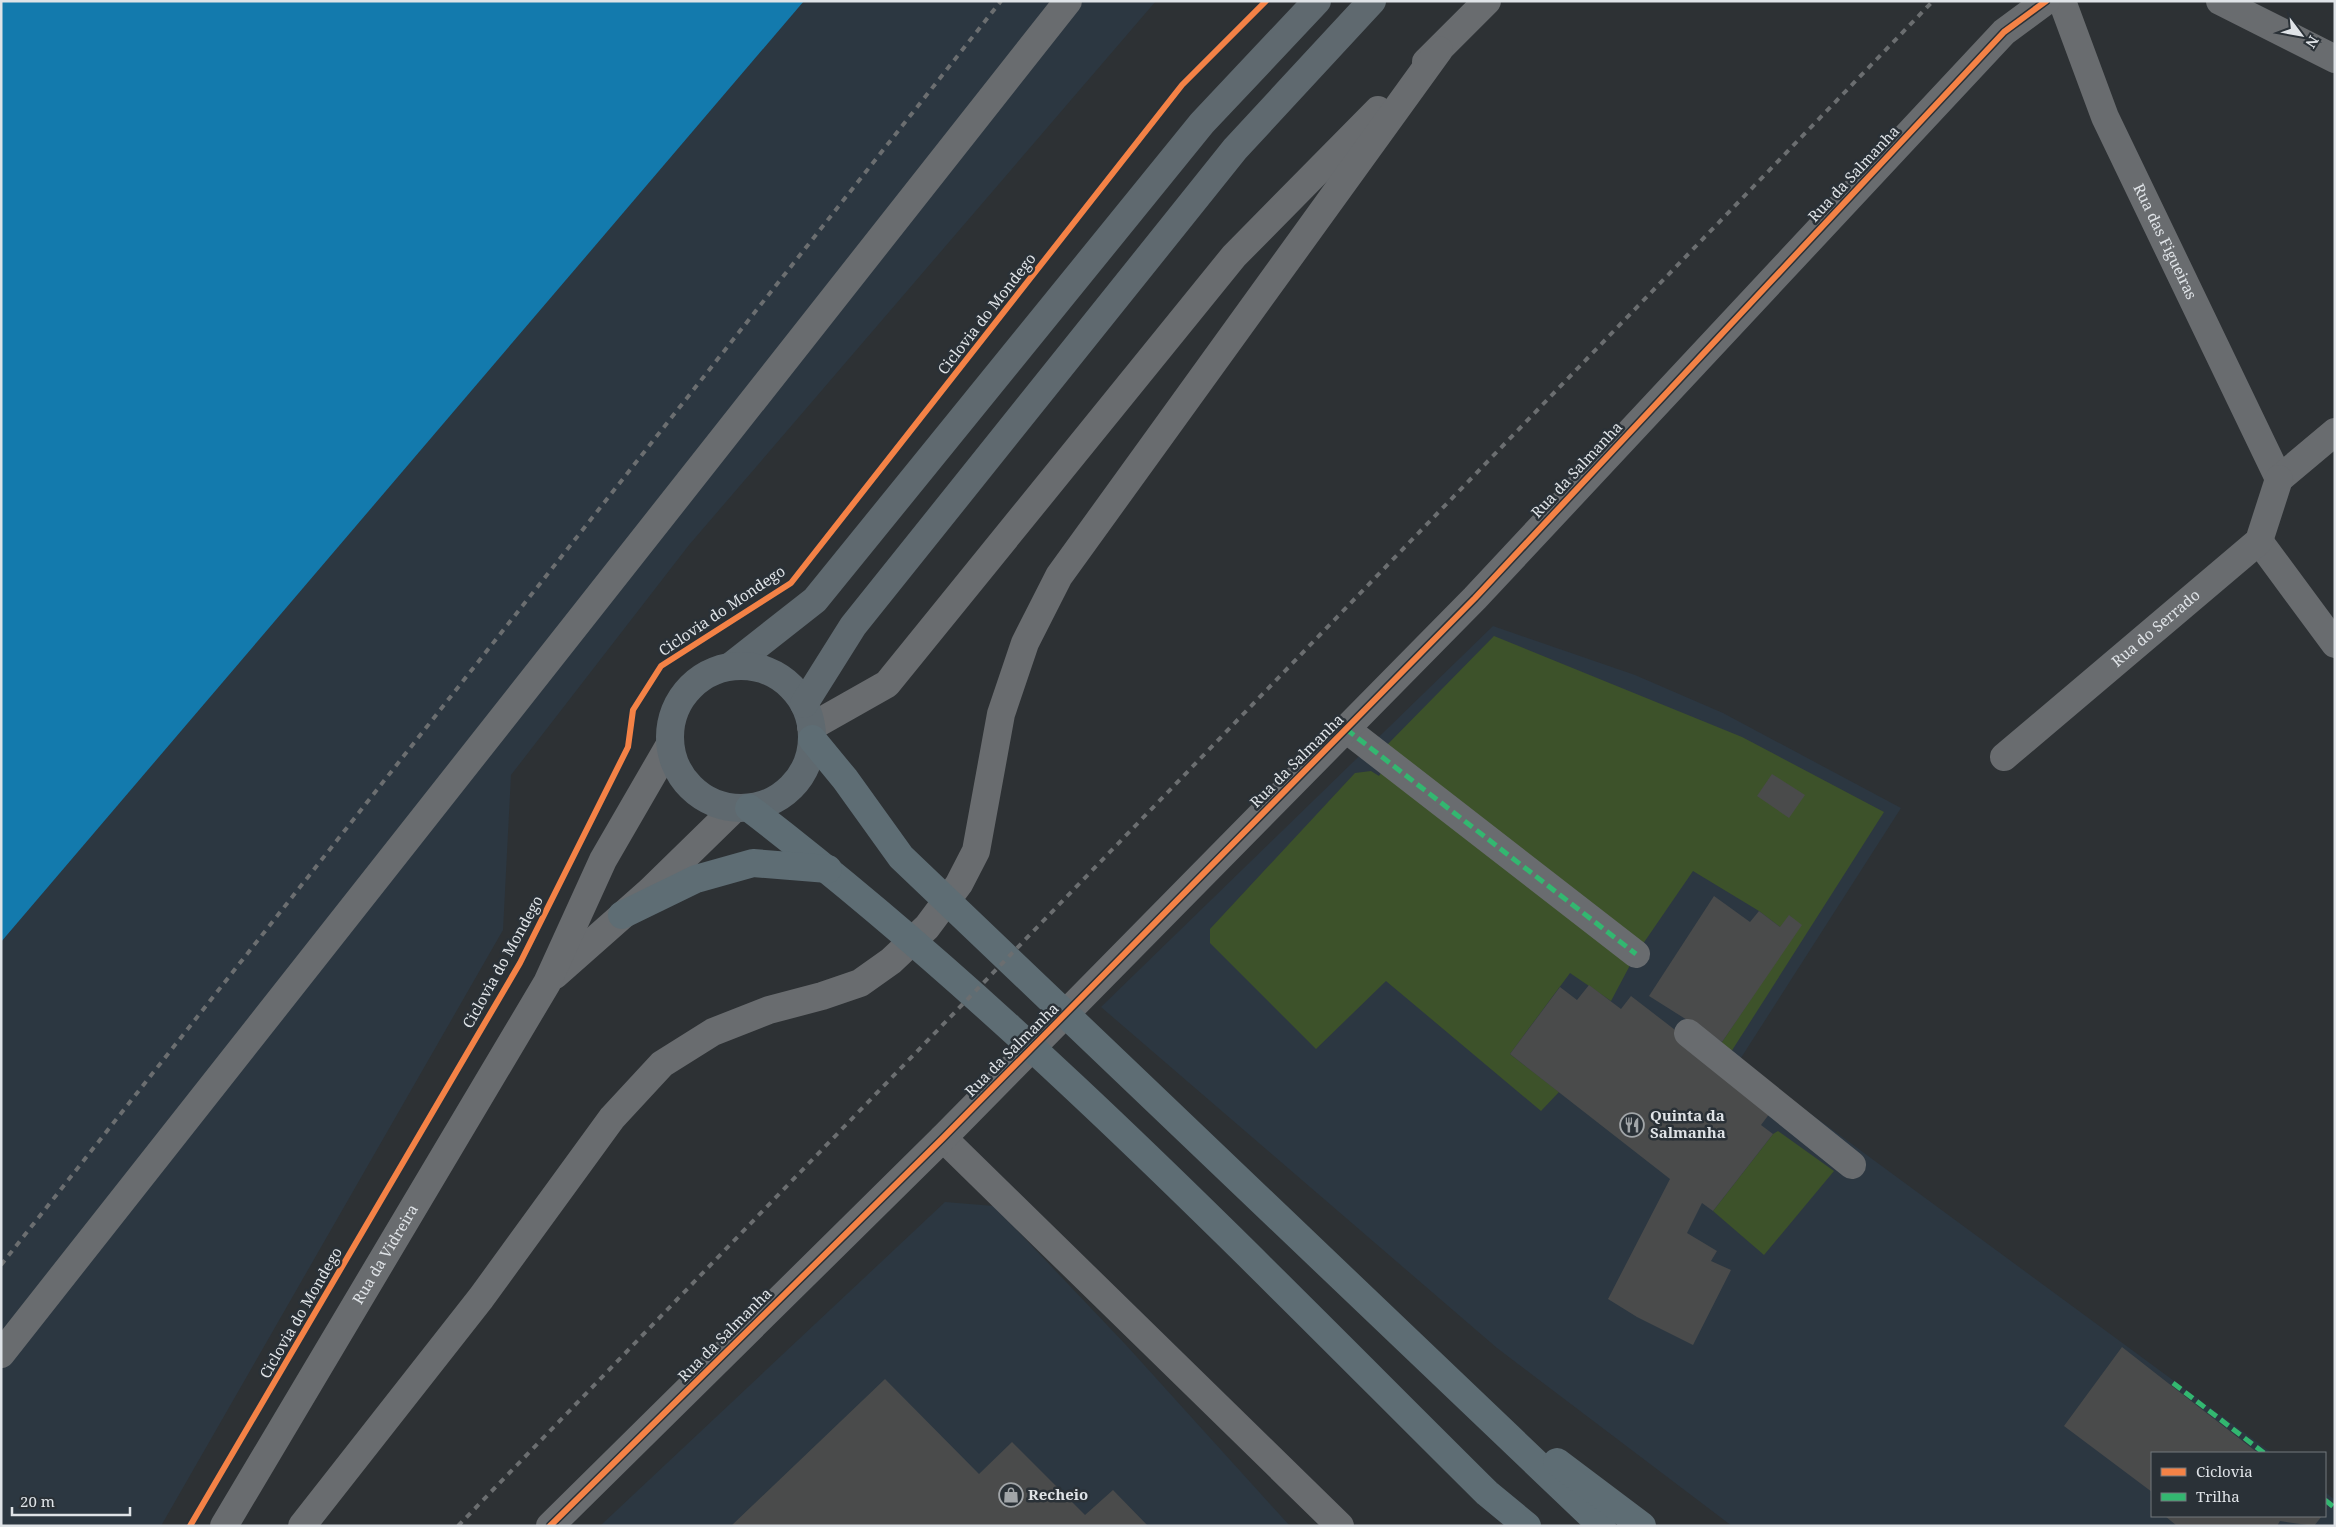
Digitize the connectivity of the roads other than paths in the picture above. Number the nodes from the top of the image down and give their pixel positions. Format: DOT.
graph roads {
  1 [pos="1068,1"];
  2 [pos="1317,1"];
  3 [pos="1372,1"];
  4 [pos="1487,1"];
  5 [pos="2046,1"];
  6 [pos="2062,1"];
  7 [pos="2220,1"];
  8 [pos="1439,50"];
  9 [pos="2335,59"];
  10 [pos="2335,432"];
  11 [pos="2279,479"];
  12 [pos="2258,541"];
  13 [pos="2335,644"];
  14 [pos="731,666"];
  15 [pos="809,723"];
  16 [pos="1346,729"];
  17 [pos="669,746"];
  18 [pos="2004,757"];
  19 [pos="742,808"];
  20 [pos="828,868"];
  21 [pos="622,915"];
  22 [pos="1636,954"];
  23 [pos="547,983"];
  24 [pos="1688,1033"];
  25 [pos="943,1138"];
  26 [pos="1852,1165"];
  27 [pos="1,1354"];
  28 [pos="1460,1388"];
  29 [pos="1487,1493"];
  30 [pos="224,1526"];
  31 [pos="302,1526"];
  32 [pos="550,1526"];
  33 [pos="1340,1526"];
  34 [pos="1511,1526"];
  35 [pos="1527,1526"];
  36 [pos="1602,1526"];
  37 [pos="1642,1526"];
  1 -- 27 [label="street"];
  2 -- 14 [label="main road"];
  3 -- 15 [label="main road"];
  4 -- 8 [label="street"];
  5 -- 16 [label="street, Rua da Salmanha"];
  6 -- 11 [label="street, Rua das Figueiras"];
  7 -- 9 [label="street"];
  8 -- 15 [label="street"];
  8 -- 31 [label="street"];
  10 -- 11 [label="street"];
  11 -- 12 [label="street"];
  12 -- 13 [label="street"];
  12 -- 18 [label="street, Rua do Serrado"];
  14 -- 15 [label="main road"];
  14 -- 17 [label="main road"];
  15 -- 19 [label="main road"];
  15 -- 28 [label="highway"];
  16 -- 22 [label="street"];
  16 -- 25 [label="street, Rua da Salmanha"];
  17 -- 19 [label="main road"];
  17 -- 23 [label="street"];
  19 -- 20 [label="highway"];
  19 -- 21 [label="street"];
  20 -- 21 [label="highway"];
  20 -- 29 [label="highway"];
  21 -- 23 [label="street"];
  23 -- 30 [label="street, Rua da Vidreira"];
  24 -- 26 [label="street"];
  25 -- 32 [label="street, Rua da Salmanha"];
  25 -- 33 [label="street"];
  28 -- 36 [label="highway"];
  28 -- 37 [label="highway"];
  29 -- 34 [label="highway"];
  29 -- 35 [label="highway"];
}
